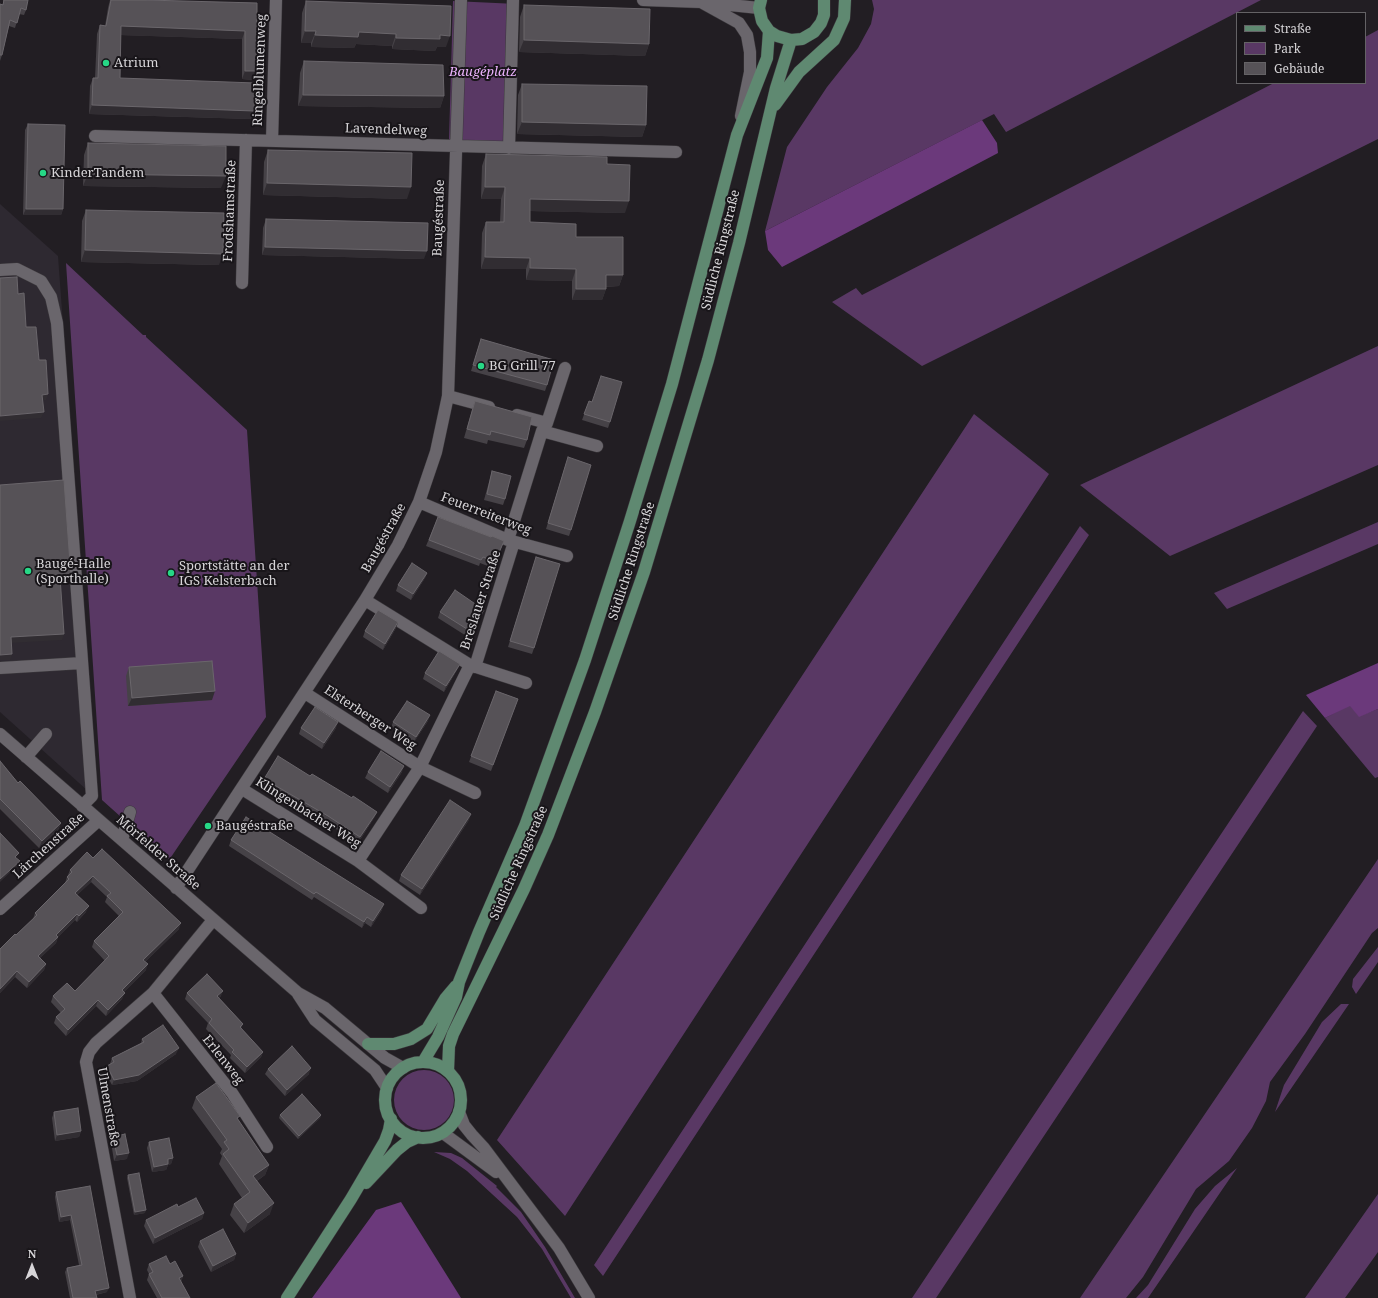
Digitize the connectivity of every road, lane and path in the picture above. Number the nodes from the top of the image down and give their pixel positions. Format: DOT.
graph roads {
  1 [pos="276,0"];
  2 [pos="461,0"];
  3 [pos="513,0"];
  4 [pos="643,0"];
  5 [pos="824,0"];
  6 [pos="845,0"];
  7 [pos="703,1"];
  8 [pos="760,4"];
  9 [pos="769,31"];
  10 [pos="791,40"];
  11 [pos="770,111"];
  12 [pos="737,135"];
  13 [pos="95,136"];
  14 [pos="246,140"];
  15 [pos="272,141"];
  16 [pos="456,147"];
  17 [pos="509,148"];
  18 [pos="676,152"];
  19 [pos="0,270"];
  20 [pos="242,283"];
  21 [pos="565,368"];
  22 [pos="448,396"];
  23 [pos="545,427"];
  24 [pos="597,446"];
  25 [pos="419,502"];
  26 [pos="511,541"];
  27 [pos="567,556"];
  28 [pos="365,600"];
  29 [pos="82,663"];
  30 [pos="472,666"];
  31 [pos="0,668"];
  32 [pos="526,683"];
  33 [pos="305,692"];
  34 [pos="0,734"];
  35 [pos="46,734"];
  36 [pos="26,757"];
  37 [pos="420,767"];
  38 [pos="242,789"];
  39 [pos="475,793"];
  40 [pos="82,806"];
  41 [pos="130,812"];
  42 [pos="99,820"];
  43 [pos="122,840"];
  44 [pos="358,861"];
  45 [pos="176,888"];
  46 [pos="421,908"];
  47 [pos="0,909"];
  48 [pos="213,920"];
  49 [pos="460,982"];
  50 [pos="153,993"];
  51 [pos="298,993"];
  52 [pos="368,1044"];
  53 [pos="424,1062"];
  54 [pos="403,1068"];
  55 [pos="448,1071"];
  56 [pos="387,1088"];
  57 [pos="459,1112"];
  58 [pos="390,1119"];
  59 [pos="443,1133"];
  60 [pos="418,1137"];
  61 [pos="267,1146"];
  62 [pos="510,1185"];
  63 [pos="351,1199"];
  64 [pos="130,1298"];
  65 [pos="287,1298"];
  66 [pos="589,1298"];
  1 -- 15 [label="street, Ringelblumenweg"];
  2 -- 16 [label="street"];
  3 -- 17 [label="street"];
  4 -- 7 [label="street"];
  5 -- 10 [label="main road"];
  6 -- 11 [label="main road"];
  7 -- 8 [label="street"];
  7 -- 12 [label="street, Südliche Ringstraße"];
  8 -- 9 [label="main road, Südliche Ringstraße"];
  9 -- 10 [label="main road"];
  9 -- 12 [label="main road, Südliche Ringstraße"];
  10 -- 11 [label="main road, Südliche Ringstraße"];
  11 -- 55 [label="main road, Südliche Ringstraße"];
  12 -- 49 [label="main road, Südliche Ringstraße"];
  13 -- 14 [label="street, Lavendelweg"];
  14 -- 15 [label="street, Lavendelweg"];
  14 -- 20 [label="street, Frodshamstraße"];
  15 -- 16 [label="street, Lavendelweg"];
  16 -- 17 [label="street, Lavendelweg"];
  16 -- 22 [label="street, Baugéstraße"];
  17 -- 18 [label="street, Lavendelweg"];
  19 -- 29 [label="street"];
  21 -- 23 [label="street, Breslauer Straße"];
  22 -- 23 [label="street"];
  22 -- 25 [label="street, Baugéstraße"];
  23 -- 24 [label="street"];
  23 -- 26 [label="street, Breslauer Straße"];
  25 -- 26 [label="street, Feuerreiterweg"];
  25 -- 28 [label="street, Baugéstraße"];
  26 -- 27 [label="street, Feuerreiterweg"];
  26 -- 30 [label="street, Breslauer Straße"];
  28 -- 30 [label="street"];
  28 -- 33 [label="street, Baugéstraße"];
  29 -- 31 [label="street"];
  29 -- 40 [label="street"];
  30 -- 32 [label="street"];
  30 -- 37 [label="street, Elsterberger Weg"];
  33 -- 37 [label="street, Elsterberger Weg"];
  33 -- 38 [label="street, Baugéstraße"];
  34 -- 36 [label="street, Mörfelder Straße"];
  35 -- 36 [label="street"];
  36 -- 40 [label="street, Mörfelder Straße"];
  37 -- 39 [label="street, Elsterberger Weg"];
  37 -- 44 [label="street, Klingenbacher Weg"];
  38 -- 44 [label="street, Klingenbacher Weg"];
  38 -- 45 [label="street, Baugéstraße"];
  40 -- 42 [label="street, Mörfelder Straße"];
  41 -- 43 [label="street"];
  42 -- 43 [label="street, Mörfelder Straße"];
  42 -- 47 [label="street, Lärchenstraße"];
  43 -- 45 [label="street, Mörfelder Straße"];
  44 -- 46 [label="street, Klingenbacher Weg"];
  45 -- 48 [label="street, Mörfelder Straße"];
  48 -- 50 [label="street, Ulmenstraße"];
  48 -- 51 [label="street, Mörfelder Straße"];
  49 -- 52 [label="main road"];
  49 -- 53 [label="main road, Südliche Ringstraße"];
  50 -- 61 [label="street, Erlenweg"];
  50 -- 64 [label="street, Ulmenstraße"];
  51 -- 52 [label="street, Mörfelder Straße"];
  51 -- 56 [label="street, Mörfelder Straße"];
  52 -- 54 [label="street, Mörfelder Straße"];
  53 -- 54 [label="main road"];
  53 -- 55 [label="main road"];
  54 -- 56 [label="main road"];
  55 -- 57 [label="main road"];
  56 -- 58 [label="main road"];
  57 -- 59 [label="main road"];
  57 -- 62 [label="street"];
  58 -- 60 [label="main road"];
  58 -- 63 [label="main road"];
  59 -- 60 [label="main road"];
  59 -- 62 [label="street"];
  60 -- 63 [label="main road"];
  62 -- 66 [label="street"];
  63 -- 65 [label="main road"];
}
